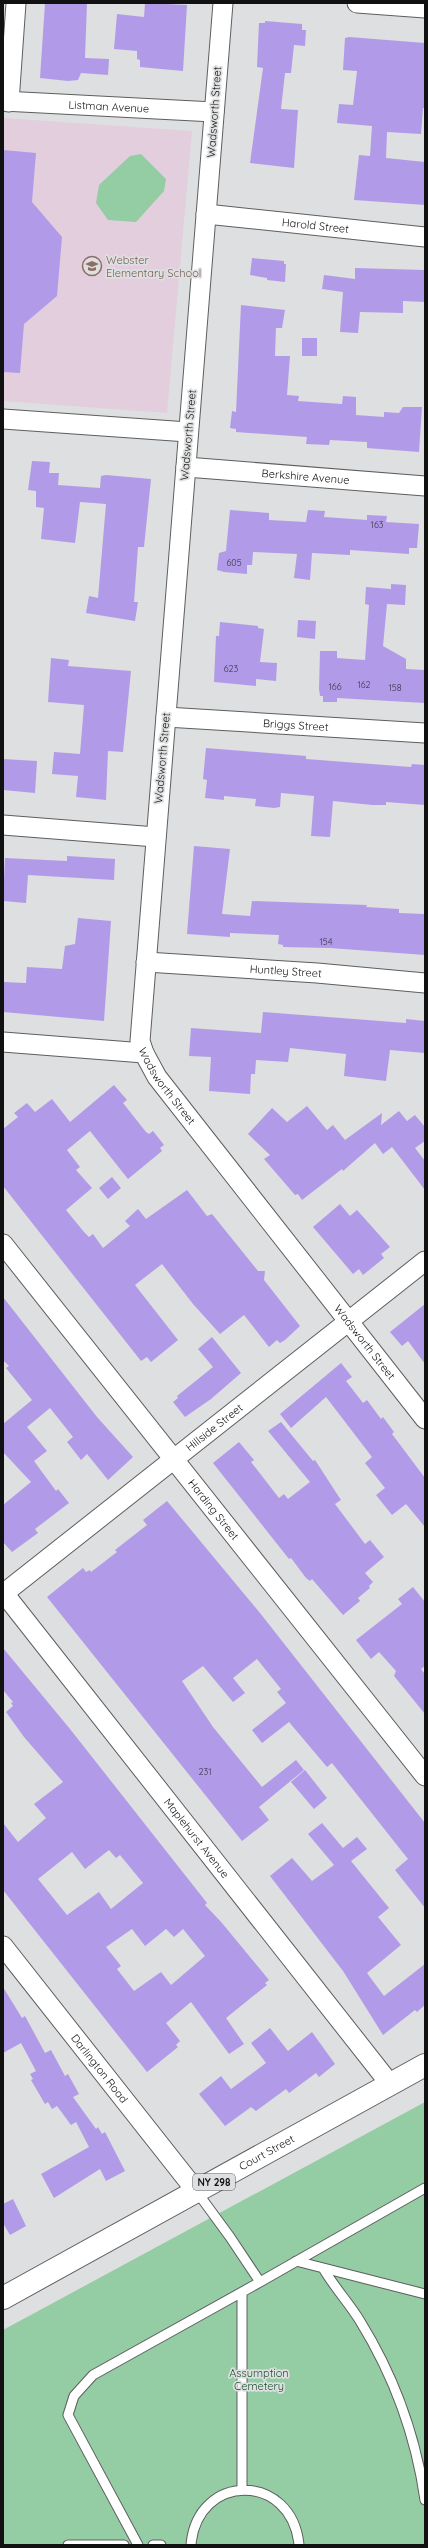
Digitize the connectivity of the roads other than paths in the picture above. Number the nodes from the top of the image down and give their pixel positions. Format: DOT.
graph roads {
  1 [pos="16,3"];
  2 [pos="222,3"];
  3 [pos="357,3"];
  4 [pos="425,8"];
  5 [pos="6,101"];
  6 [pos="214,112"];
  7 [pos="206,214"];
  8 [pos="425,237"];
  9 [pos="3,419"];
  10 [pos="188,432"];
  11 [pos="186,467"];
  12 [pos="425,486"];
  13 [pos="166,717"];
  14 [pos="425,733"];
  15 [pos="3,825"];
  16 [pos="156,837"];
  17 [pos="146,962"];
  18 [pos="425,983"];
  19 [pos="3,1042"];
  20 [pos="144,1053"];
  21 [pos="3,1244"];
  22 [pos="425,1261"];
  23 [pos="349,1322"];
  24 [pos="425,1419"];
  25 [pos="174,1460"];
  26 [pos="3,1594"];
  27 [pos="425,1776"];
  28 [pos="3,1946"];
  29 [pos="9,1964"];
  30 [pos="425,2065"];
  31 [pos="390,2084"];
  32 [pos="425,2188"];
  33 [pos="197,2192"];
  34 [pos="296,2262"];
  35 [pos="324,2268"];
  36 [pos="260,2282"];
  37 [pos="242,2292"];
  38 [pos="425,2294"];
  39 [pos="3,2298"];
  40 [pos="242,2490"];
  41 [pos="425,2500"];
  42 [pos="68,2545"];
  43 [pos="124,2545"];
  44 [pos="138,2545"];
  45 [pos="153,2545"];
  46 [pos="161,2545"];
  47 [pos="191,2545"];
  48 [pos="299,2545"];
  1 -- 5 [label="street"];
  2 -- 6 [label="street, Wadsworth Street"];
  3 -- 4 [label="street"];
  5 -- 6 [label="street, Listman Avenue"];
  6 -- 7 [label="street, Wadsworth Street"];
  7 -- 8 [label="street, Harold Street"];
  7 -- 10 [label="street, Wadsworth Street"];
  9 -- 10 [label="street"];
  10 -- 11 [label="street, Wadsworth Street"];
  11 -- 12 [label="street, Berkshire Avenue"];
  11 -- 13 [label="street, Wadsworth Street"];
  13 -- 14 [label="street, Briggs Street"];
  13 -- 16 [label="street, Wadsworth Street"];
  15 -- 16 [label="street"];
  16 -- 17 [label="street, Wadsworth Street"];
  17 -- 18 [label="street, Huntley Street"];
  17 -- 20 [label="street, Wadsworth Street"];
  19 -- 20 [label="street"];
  20 -- 23 [label="street, Wadsworth Street"];
  21 -- 25 [label="street, Harding Street"];
  22 -- 23 [label="street, Hillside Street"];
  23 -- 24 [label="street, Wadsworth Street"];
  23 -- 25 [label="street, Hillside Street"];
  25 -- 26 [label="street, Hillside Street"];
  25 -- 27 [label="street, Harding Street"];
  26 -- 31 [label="street, Maplehurst Avenue"];
  28 -- 29 [label="street, Darlington Road"];
  29 -- 33 [label="street, Darlington Road"];
  30 -- 31 [label="main road, Court Street / NY 298"];
  31 -- 33 [label="main road, Court Street / NY 298"];
  32 -- 34 [label="lane"];
  33 -- 36 [label="lane"];
  33 -- 39 [label="main road, Court Street / NY 298"];
  34 -- 35 [label="lane"];
  34 -- 36 [label="lane"];
  35 -- 38 [label="lane"];
  35 -- 41 [label="lane"];
  36 -- 37 [label="lane"];
  37 -- 40 [label="lane"];
  37 -- 44 [label="lane"];
  40 -- 47 [label="lane"];
  40 -- 48 [label="lane"];
  42 -- 43 [label="lane"];
  45 -- 46 [label="lane"];
}
